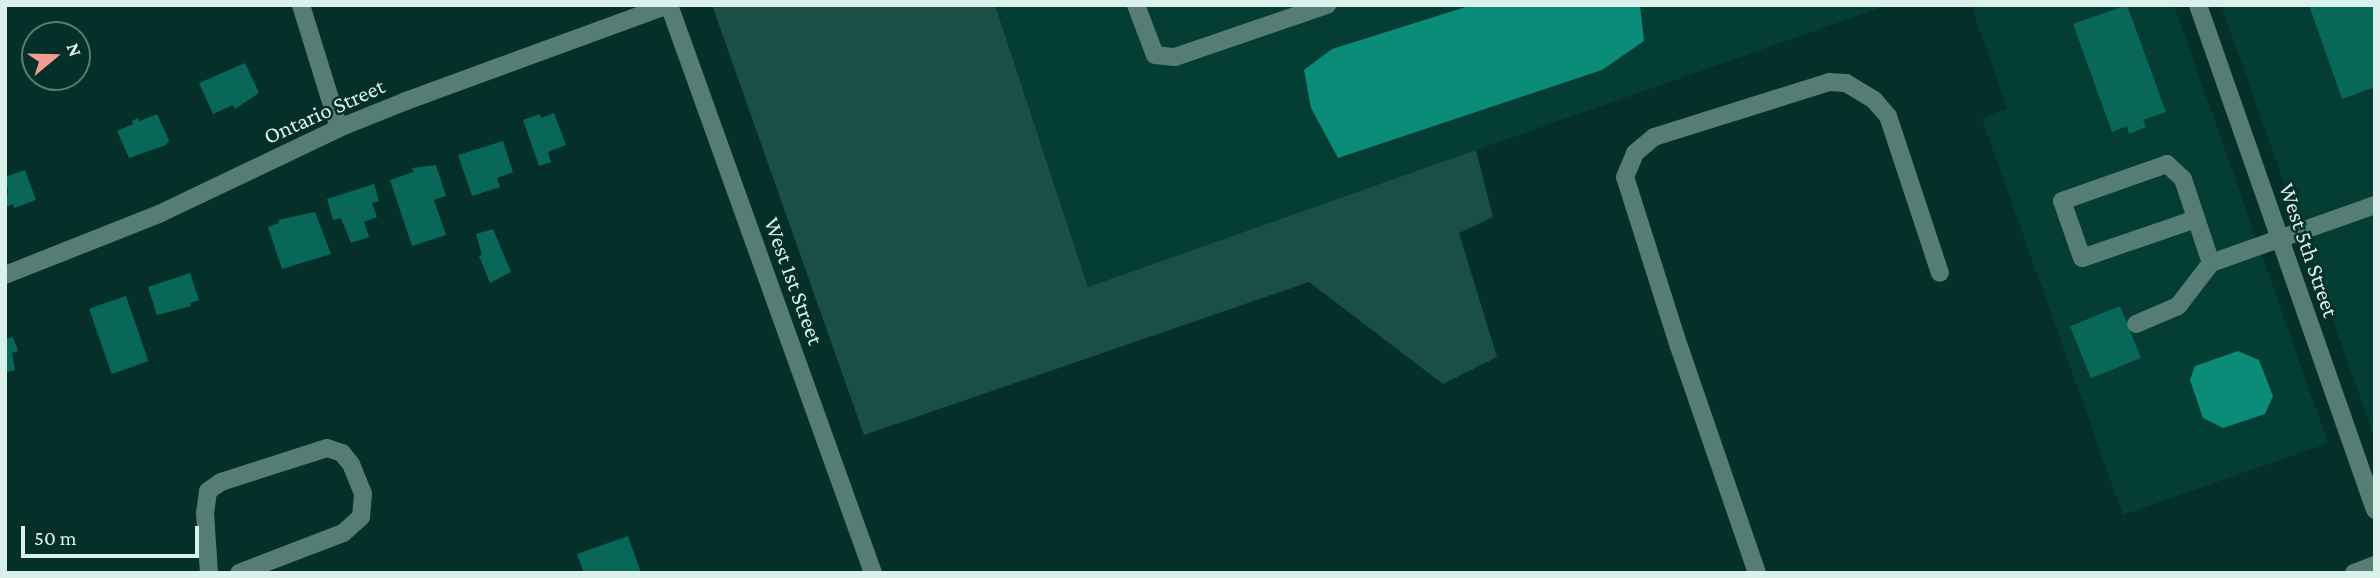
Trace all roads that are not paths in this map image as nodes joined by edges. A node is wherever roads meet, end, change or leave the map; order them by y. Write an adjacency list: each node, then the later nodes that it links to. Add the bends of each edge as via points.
1 (301, 5): 6 (street)
2 (668, 5): 6 (street, Ontario Street); 18 (street, West 1st Street)
3 (1136, 5): 4 (street, via 1155,55 1175,57)
4 (1327, 5)
5 (2198, 5): 9 (street, West 5th Street)
6 (339, 128): 12 (street, Ontario Street, via 159,214)
7 (2375, 205): 9 (street)
8 (2196, 219): 8 (street, via 2183,179 2167,164 2062,201 2082,258); 10 (street)
9 (2279, 240): 10 (street); 14 (street, West 5th Street)
10 (2211, 263): 13 (street, via 2178,306)
11 (1940, 273): 19 (street, via 1888,116 1874,100 1846,83 1829,82 1654,136 1635,152 1625,177)
12 (5, 275)
13 (2136, 324)
14 (2375, 510)
15 (2375, 565): 20 (street)
16 (209, 573): 17 (street, via 208,491 221,482 327,448 342,453 363,494 360,517 343,533)
17 (239, 573)
18 (873, 573)
19 (1757, 573)
20 (2354, 573)

